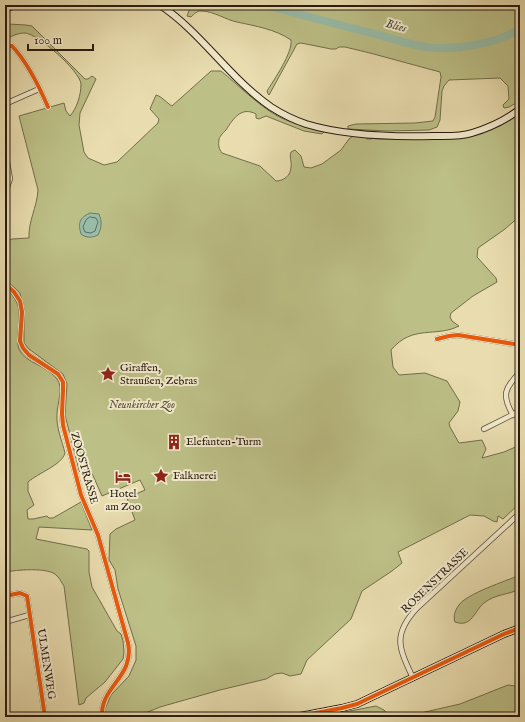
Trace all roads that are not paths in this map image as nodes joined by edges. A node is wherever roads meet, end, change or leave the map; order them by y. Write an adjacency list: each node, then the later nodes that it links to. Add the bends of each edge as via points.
1 (14, 5): 3 (main road)
2 (160, 5): 8 (main road, via 186,26 244,86 282,113 307,124 348,132 413,137 452,136 470,133 498,123)
3 (5, 9)
4 (5, 46): 5 (street, via 12,46)
5 (40, 88): 6 (street); 7 (street)
6 (5, 104)
7 (48, 107)
8 (520, 109)
9 (5, 150): 10 (street)
10 (6, 162): 11 (street, via 10,178)
11 (5, 194)
12 (5, 284): 26 (street, ZOOSTRASSE, via 20,301 22,348 58,374 63,382 63,425 81,495 98,535 128,643 129,659 121,676 105,697)
13 (437, 339): 14 (street, via 458,335)
14 (520, 345)
15 (520, 372): 17 (street, via 506,391 506,401)
16 (520, 411): 17 (street)
17 (513, 414): 18 (street)
18 (484, 430)
19 (520, 513): 24 (street, ROSENSTRASSE, via 416,608 405,622 401,633 401,646)
20 (5, 596): 21 (street, ULMENWEG, via 20,593 27,596)
21 (29, 615): 22 (street); 25 (street, ULMENWEG)
22 (5, 622)
23 (520, 628): 24 (main road)
24 (413, 678): 27 (main road, via 357,704)
25 (45, 717)
26 (102, 717)
27 (295, 717)

